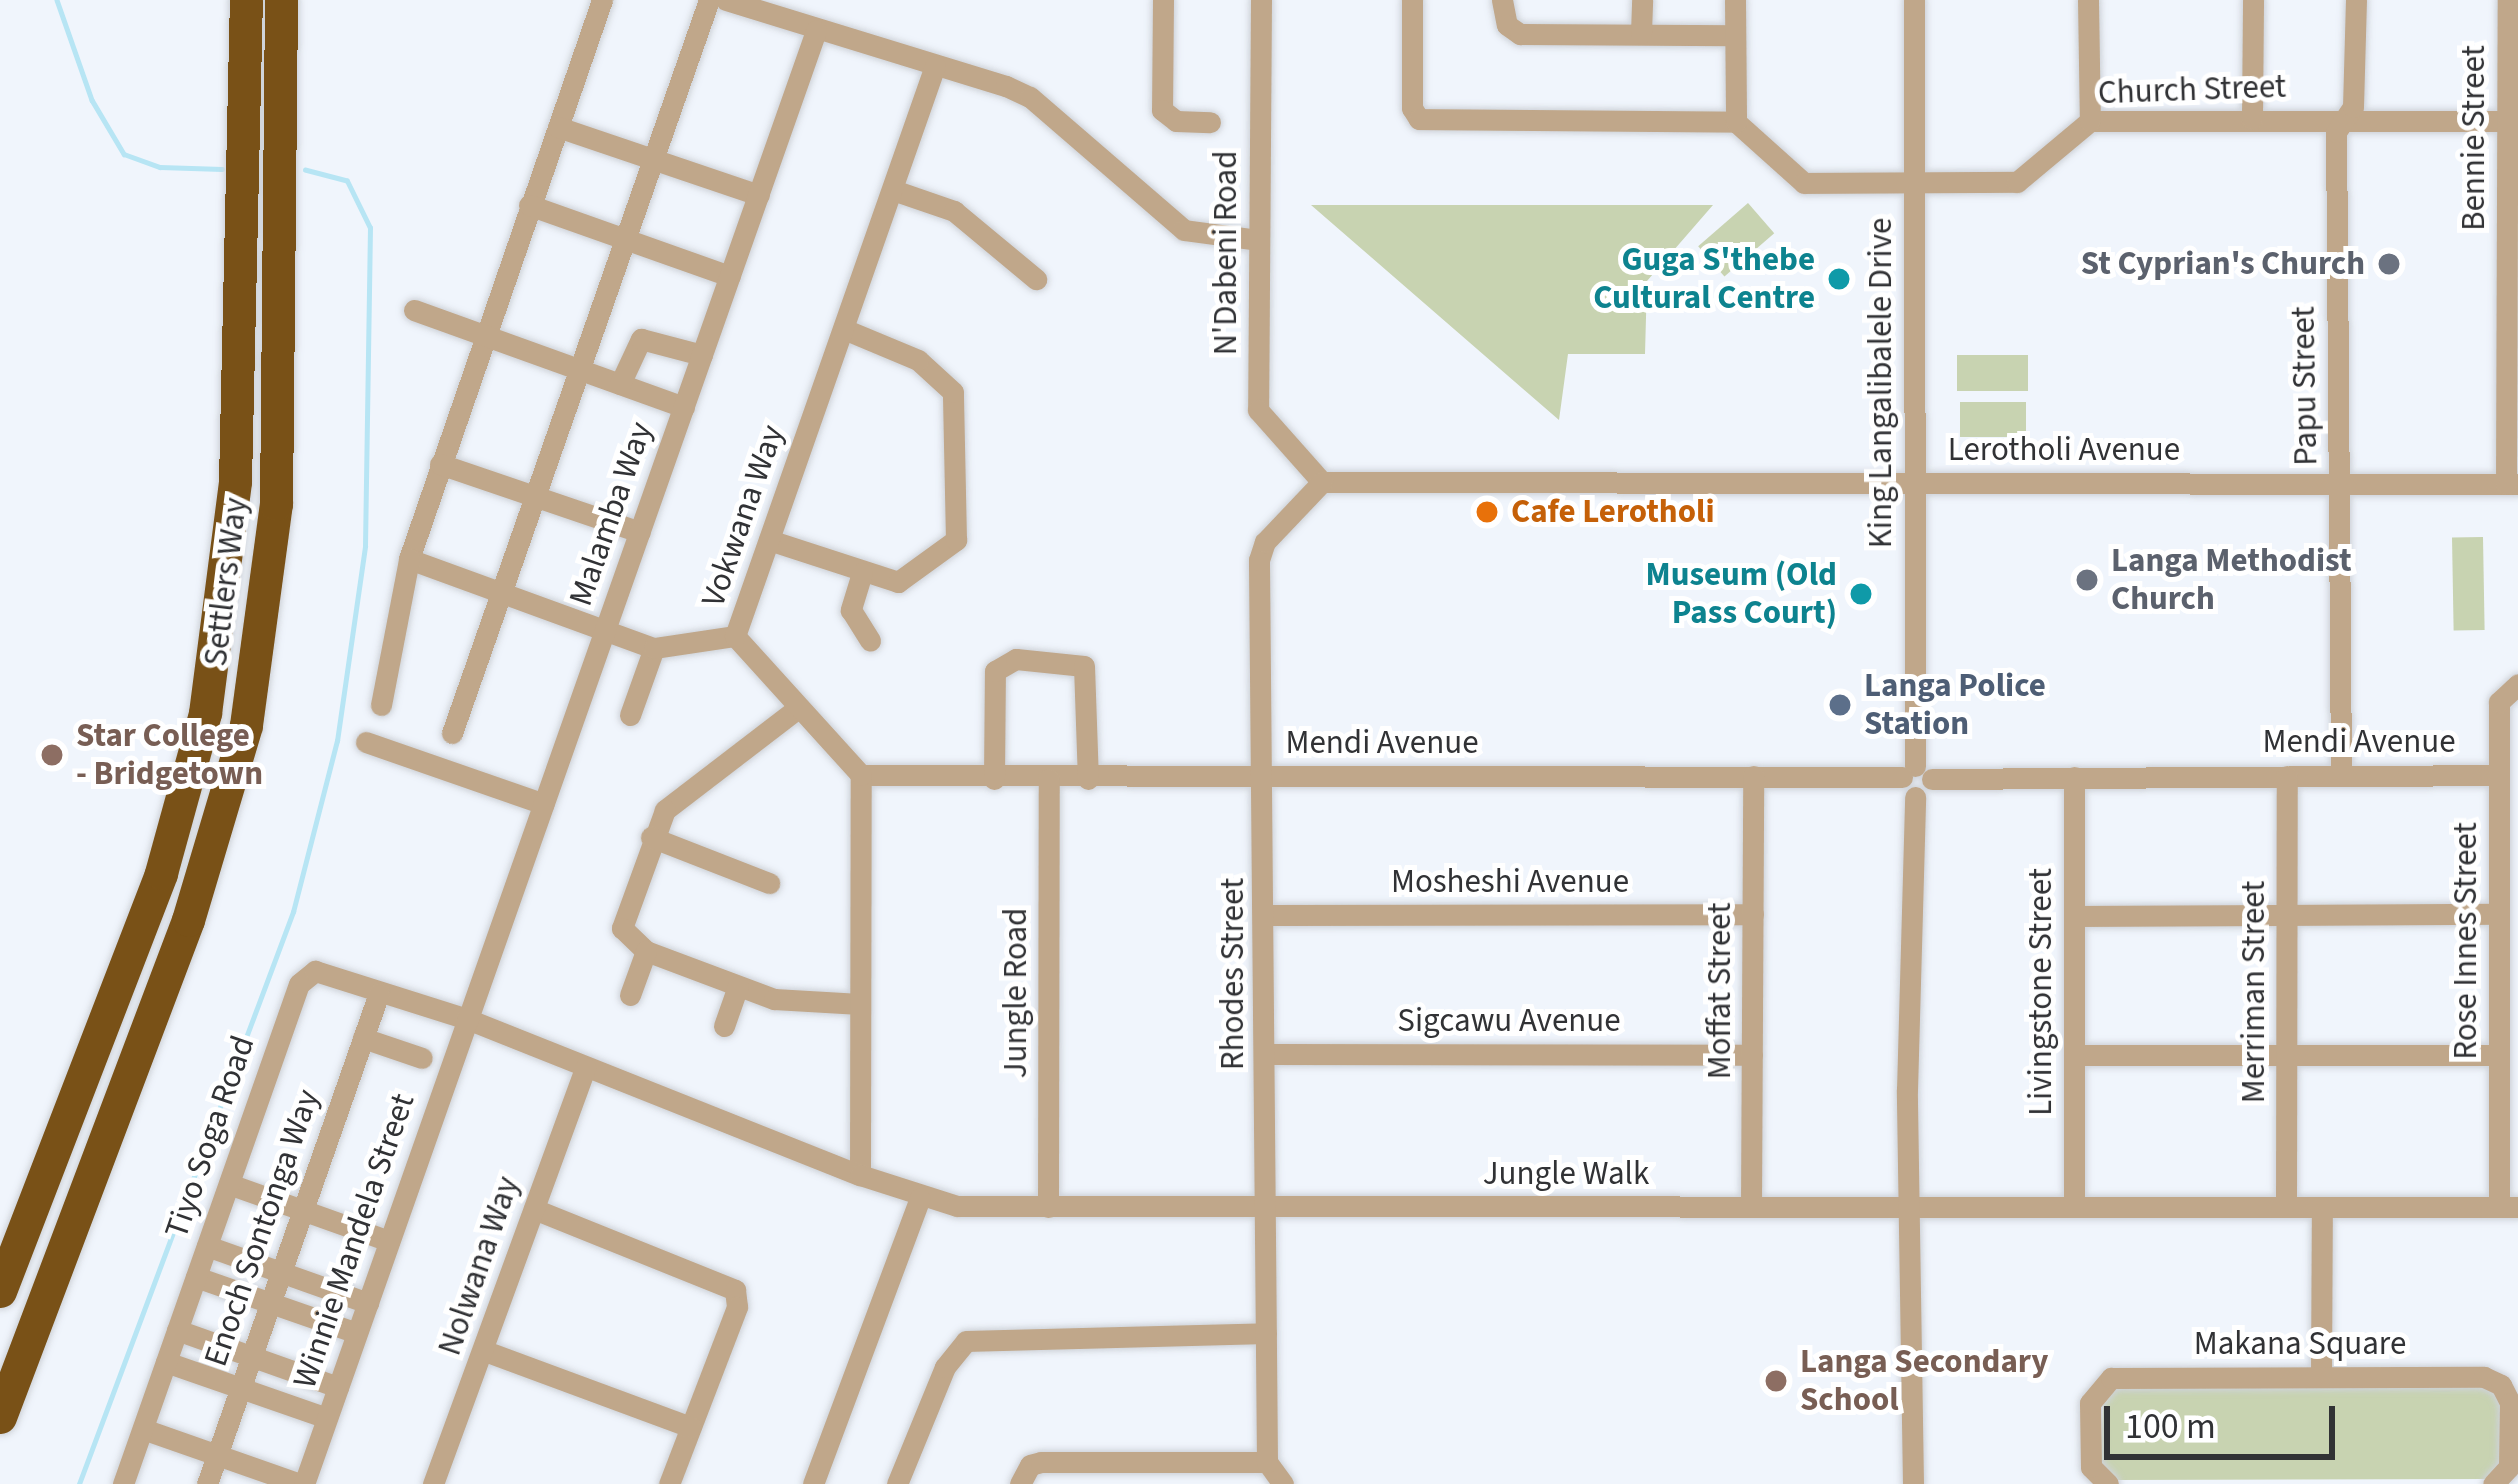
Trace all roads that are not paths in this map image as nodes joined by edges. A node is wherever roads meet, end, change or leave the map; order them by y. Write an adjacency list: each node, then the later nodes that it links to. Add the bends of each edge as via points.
1 (246, 0): 119 (highway, Settlers Way, via 230,552 206,713 161,873)
2 (281, 0): 23 (highway, Settlers Way)
3 (303, 0): 23 (highway, via 294,81)
4 (602, 0): 29 (street)
5 (710, 0): 30 (street)
6 (726, 0): 18 (street)
7 (1163, 0): 27 (street, via 1162,110 1176,121)
8 (1261, 0): 36 (street, N'Dabeni Road)
9 (1412, 0): 28 (street, via 1412,109 1419,119)
10 (1502, 0): 19 (street, via 1507,25 1520,34)
11 (1642, 0): 19 (street)
12 (1735, 0): 20 (street)
13 (1914, 0): 31 (street, King Langalibalele Drive)
14 (2088, 0): 25 (street)
15 (2253, 0): 22 (street)
16 (2356, 0): 24 (street, Papu Street, via 2353,107)
17 (2508, 0): 26 (street, Bennie Street)
18 (817, 32): 21 (street); 33 (street, Malamba Way)
19 (1641, 33): 20 (street)
20 (1736, 35): 28 (street)
21 (935, 66): 32 (street, Vokwana Way); 36 (street, via 1030,97 1184,230)
22 (2252, 119): 24 (street, Church Street); 25 (street, Church Street)
23 (279, 120): 131 (highway, Settlers Way, via 272,573 243,742 188,920)
24 (2344, 120): 26 (street, Church Street); 50 (street, Papu Street, via 2336,132)
25 (2090, 121): 31 (street, Church Street, via 2017,182)
26 (2507, 121): 38 (street, Bennie Street)
27 (1210, 122)
28 (1736, 122): 31 (street, Church Street, via 1804,184)
29 (558, 127): 30 (street); 34 (street)
30 (654, 155): 33 (street); 35 (street)
31 (1914, 186): 49 (street, King Langalibalele Drive)
32 (893, 190): 39 (street, via 954,212); 41 (street, Vokwana Way)
33 (759, 195): 37 (street, Malamba Way)
34 (529, 205): 35 (street); 42 (street)
35 (625, 240): 37 (street); 44 (street)
36 (1258, 240): 48 (street, N'Dabeni Road, via 1258,410)
37 (730, 276): 43 (street, Malamba Way)
38 (2512, 277): 51 (street, Bennie Street)
39 (1036, 279)
40 (414, 310): 42 (street)
41 (844, 329): 54 (street, Vokwana Way); 56 (street, via 918,360 956,399 956,540 906,580)
42 (485, 335): 44 (street); 47 (street)
43 (702, 355): 45 (street, via 645,337); 46 (street, Malamba Way)
44 (580, 370): 45 (street); 52 (street)
45 (620, 384): 46 (street)
46 (684, 407): 53 (street, Malamba Way)
47 (440, 464): 52 (street); 55 (street)
48 (1322, 482): 49 (street, Lerotholi Avenue); 71 (street, Rhodes Street, via 1265,542 1259,560)
49 (1913, 483): 50 (street, Lerotholi Avenue); 68 (street, King Langalibalele Drive)
50 (2339, 484): 51 (street, Lerotholi Avenue); 74 (street, Papu Street)
51 (2512, 484)
52 (536, 496): 53 (street); 57 (street)
53 (640, 532): 58 (street, Malamba Way)
54 (769, 540): 56 (street); 59 (street, Vokwana Way)
55 (409, 559): 57 (street); 63 (street)
56 (862, 573): 60 (street, via 850,610)
57 (502, 592): 58 (street); 66 (street)
58 (605, 631): 61 (street); 79 (street, Malamba Way)
59 (735, 636): 61 (street); 64 (street, Vokwana Way)
60 (870, 641)
61 (654, 648): 65 (street)
62 (2518, 684): 70 (street, Rose Innes Street, via 2499,702)
63 (381, 705)
64 (798, 708): 69 (street, Vokwana Way); 80 (street, via 672,803)
65 (630, 716)
66 (452, 733)
67 (366, 742): 79 (street)
68 (1916, 774): 72 (street, Mendi Avenue); 75 (street, Mendi Avenue); 109 (street, via 1907,893)
69 (861, 775): 76 (street, Mendi Avenue); 91 (street)
70 (2499, 775): 74 (street, Mendi Avenue); 83 (street, Rose Innes Street)
71 (1266, 776): 72 (street, Mendi Avenue); 78 (street, Mendi Avenue); 84 (street, Rhodes Street)
72 (1753, 776): 82 (street, Moffat Street)
73 (2287, 776): 74 (street, Mendi Avenue); 75 (street, Mendi Avenue); 86 (street, Merriman Street)
74 (2342, 776)
75 (2074, 777): 85 (street, Livingstone Street)
76 (994, 779): 77 (street, Mendi Avenue); 78 (street, via 998,664 1068,659 1086,671)
77 (1049, 779): 78 (street, Mendi Avenue); 105 (street, Jungle Road)
78 (1088, 779)
79 (544, 804): 92 (street, Malamba Way)
80 (651, 837): 81 (street); 87 (street, via 622,928)
81 (769, 883)
82 (1753, 914): 84 (street, Mosheshi Avenue); 97 (street, Moffat Street)
83 (2499, 914): 86 (street); 99 (street, Rose Innes Street)
84 (1267, 915): 95 (street, Rhodes Street)
85 (2074, 916): 86 (street); 98 (street, Livingstone Street)
86 (2288, 916): 96 (street, Merriman Street)
87 (646, 951): 88 (street); 90 (street)
88 (738, 986): 91 (street, via 785,1002); 93 (street)
89 (379, 993): 92 (street, Tiyo Soga Road); 94 (street, Enoch Sontonga Way); 103 (street, Tiyo Soga Road, via 315,971 301,978)
90 (631, 995)
91 (860, 1004): 102 (street)
92 (467, 1019): 101 (street); 115 (street, Winnie Mandela Street)
93 (724, 1026)
94 (363, 1037): 100 (street); 114 (street, Enoch Sontonga Way)
95 (1266, 1054): 97 (street, Sigcawu Avenue); 106 (street, Rhodes Street)
96 (2287, 1054): 98 (street); 99 (street); 111 (street, Merriman Street)
97 (1752, 1055): 107 (street, Moffat Street)
98 (2074, 1055): 110 (street, Livingstone Street)
99 (2499, 1055): 108 (street, Rose Innes Street)
100 (422, 1058)
101 (585, 1068): 102 (street); 113 (street, Nolwana Way)
102 (860, 1175): 104 (street)
103 (229, 1184): 114 (street); 116 (street, Tiyo Soga Road)
104 (920, 1198): 105 (street, Jungle Walk); 142 (street)
105 (1048, 1207): 106 (street, Jungle Walk)
106 (1267, 1207): 107 (street, Jungle Walk); 124 (street, Rhodes Street)
107 (1751, 1207): 109 (street, Jungle Walk)
108 (2508, 1207): 112 (street, Jungle Walk)
109 (1910, 1208): 110 (street, Jungle Walk); 146 (street)
110 (2074, 1208): 111 (street, Jungle Walk)
111 (2286, 1208): 112 (street, Jungle Walk)
112 (2322, 1208): 128 (street)
113 (534, 1209): 125 (street, Nolwana Way); 133 (street, via 735,1290 737,1307)
114 (303, 1210): 115 (street); 117 (street, Enoch Sontonga Way)
115 (389, 1240): 121 (street, Winnie Mandela Street)
116 (207, 1246): 117 (street); 118 (street, Tiyo Soga Road)
117 (281, 1273): 120 (street, Enoch Sontonga Way); 121 (street)
118 (196, 1277): 120 (street); 122 (street, Tiyo Soga Road)
119 (0, 1291)
120 (270, 1303): 123 (street); 126 (street, Enoch Sontonga Way)
121 (368, 1303): 123 (street, Winnie Mandela Street)
122 (177, 1330): 126 (street); 127 (street, Tiyo Soga Road)
123 (357, 1333): 130 (street, Winnie Mandela Street)
124 (1266, 1334): 136 (street, Rhodes Street); 143 (street, via 966,1341 945,1367)
125 (485, 1351): 133 (street); 137 (street, Nolwana Way)
126 (252, 1357): 129 (street, Enoch Sontonga Way); 130 (street)
127 (166, 1362): 129 (street); 134 (street, Tiyo Soga Road)
128 (2321, 1377): 147 (street, Makana Square, via 2105,1380 2091,1397 2090,1461); 148 (street, Makana Square, via 2495,1381 2510,1402 2510,1460)
129 (241, 1388): 132 (street); 135 (street, Enoch Sontonga Way)
130 (338, 1388): 132 (street, Winnie Mandela Street)
131 (0, 1417)
132 (326, 1418): 140 (street, Winnie Mandela Street)
133 (690, 1427): 141 (street)
134 (143, 1429): 135 (street); 138 (street, Tiyo Soga Road)
135 (217, 1455): 139 (street, Enoch Sontonga Way); 140 (street)
136 (1267, 1462): 144 (street, via 1033,1462); 145 (street)
137 (439, 1482)
138 (124, 1484)
139 (207, 1484)
140 (302, 1484)
141 (669, 1484)
142 (813, 1484)
143 (897, 1484)
144 (1020, 1484)
145 (1283, 1484)
146 (1913, 1484)
147 (2108, 1484)
148 (2493, 1484)

